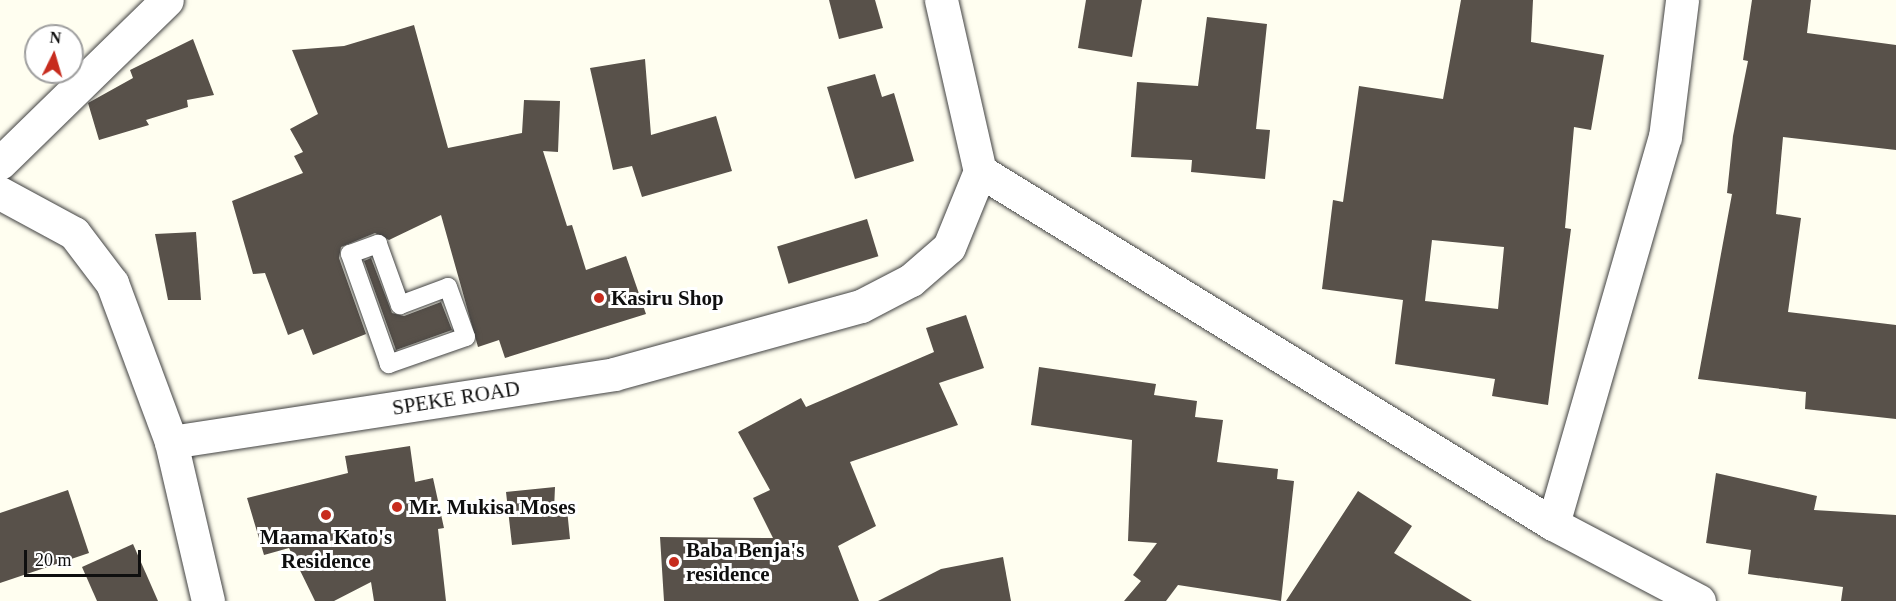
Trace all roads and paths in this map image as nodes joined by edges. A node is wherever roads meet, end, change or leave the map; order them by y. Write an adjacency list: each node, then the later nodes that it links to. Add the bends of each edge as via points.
1 (166, 0): 4 (street)
2 (942, 0): 5 (street)
3 (1682, 0): 9 (street, via 1665,138)
4 (0, 163)
5 (980, 171): 8 (street, SPEKE ROAD, via 949,247 911,280 861,306 614,374); 9 (street)
6 (0, 193): 8 (street, via 74,233 112,283)
7 (389, 364): 7 (lane, via 466,337 448,288 400,305 378,244 350,254)
8 (171, 442): 10 (street)
9 (1553, 524): 11 (street)
10 (208, 601)
11 (1700, 601)

